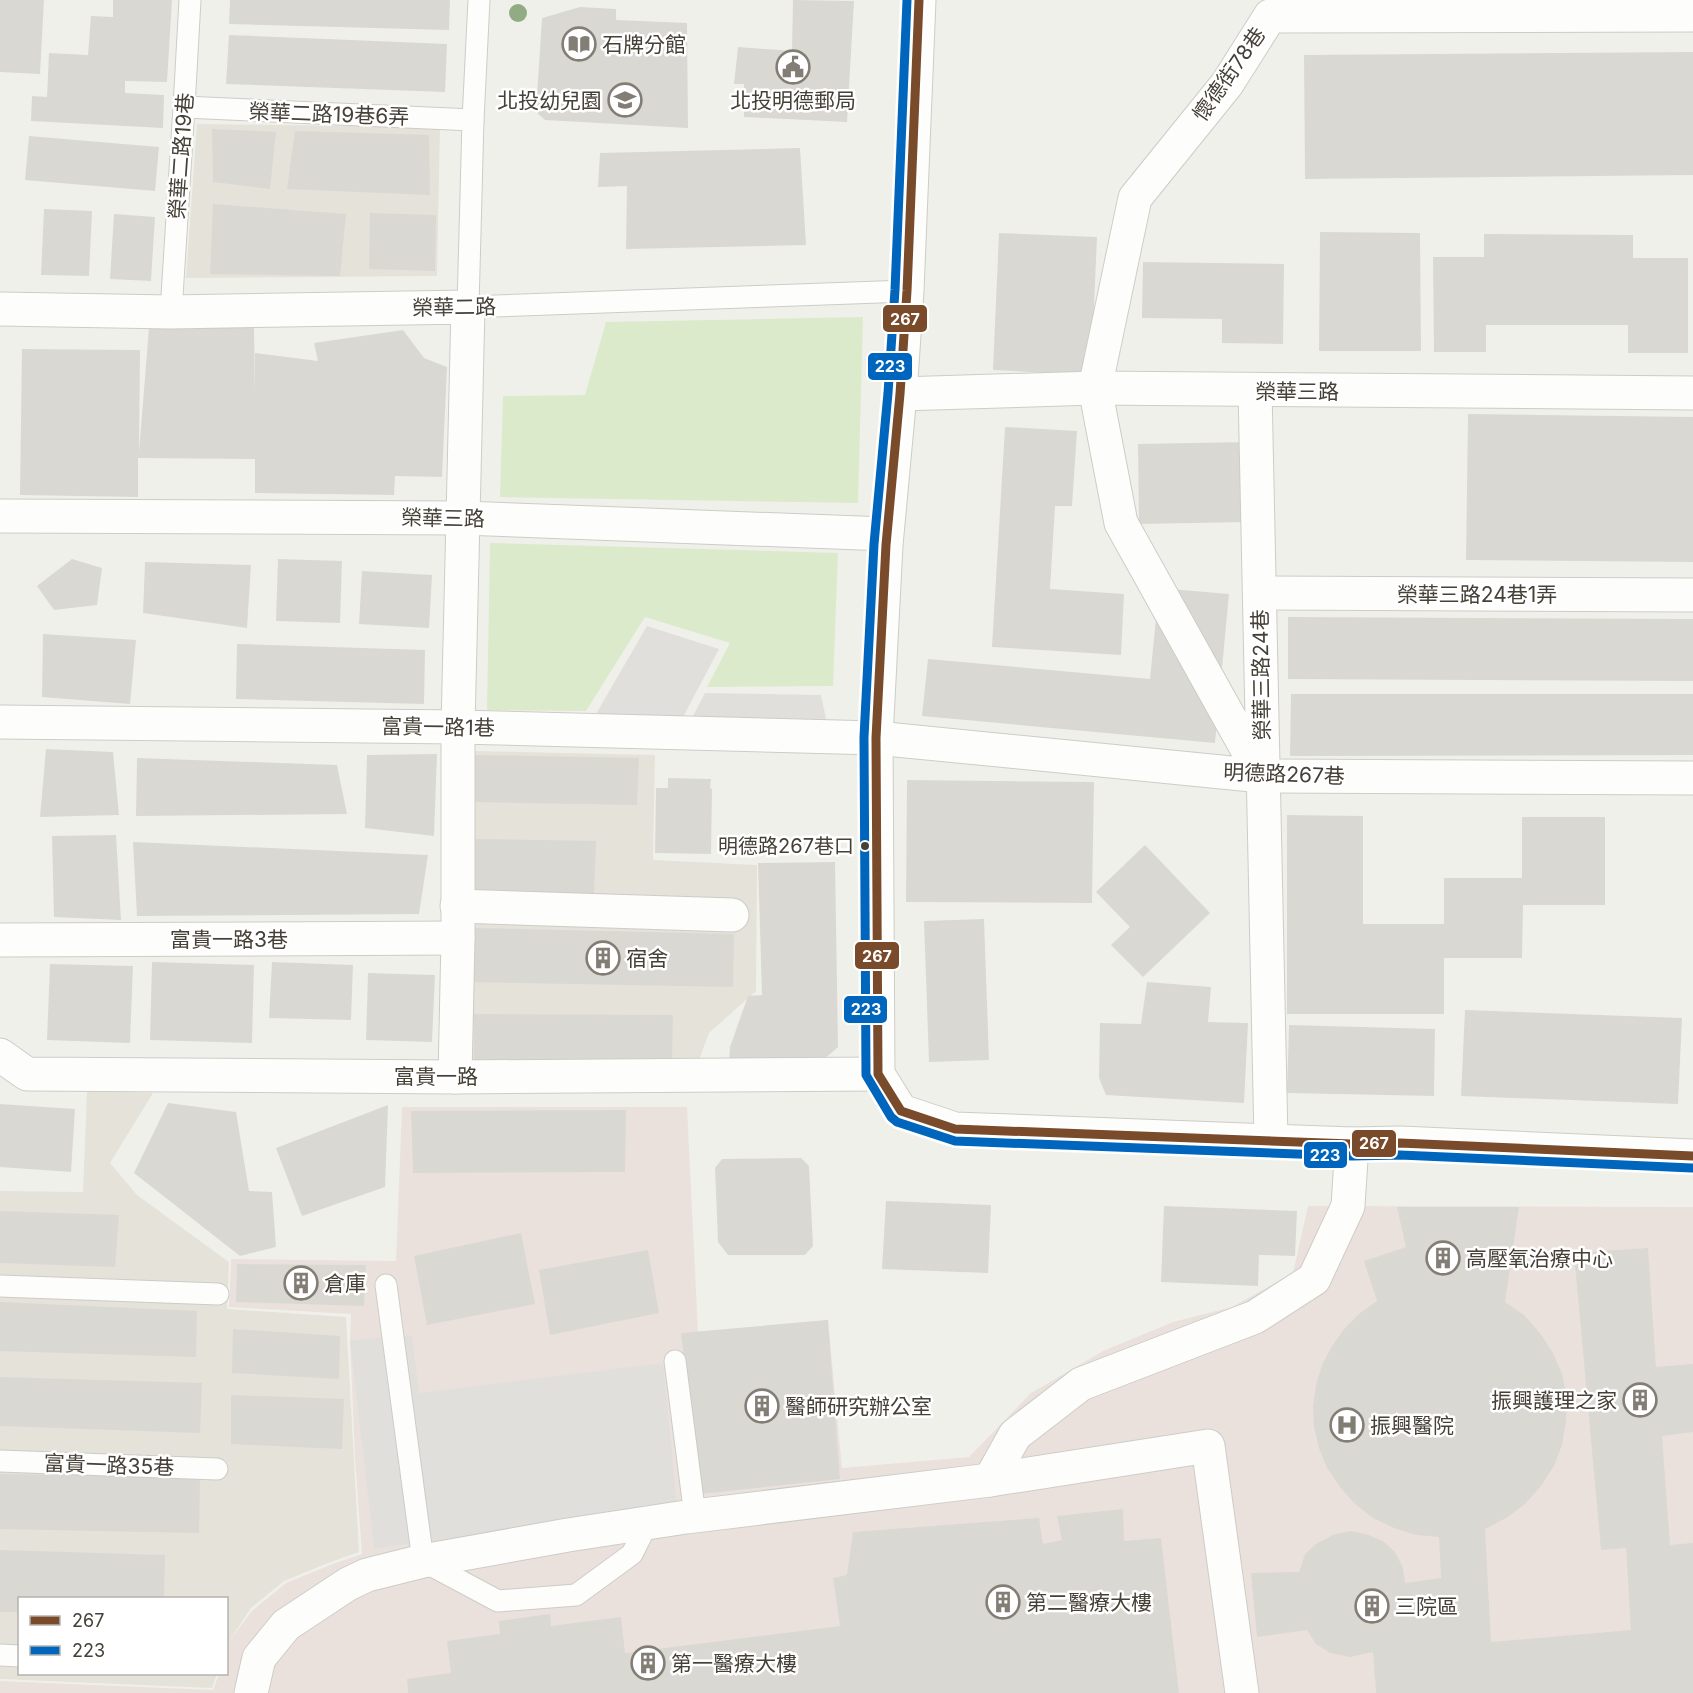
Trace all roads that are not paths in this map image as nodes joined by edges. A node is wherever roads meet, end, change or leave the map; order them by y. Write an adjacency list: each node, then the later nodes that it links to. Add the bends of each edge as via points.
1 (190, 0): 5 (lane, 榮華二路19巷)
2 (479, 0): 6 (lane)
3 (919, 0): 7 (street)
4 (1693, 15): 11 (street, 懷德街78巷, via 1270,15 1227,84 1135,198)
5 (184, 107): 6 (lane, 榮華二路19巷6弄); 10 (lane, 榮華二路19巷)
6 (473, 120): 8 (lane)
7 (907, 291): 8 (lane, 榮華二路); 14 (street)
8 (468, 307): 10 (street, 榮華二路); 16 (street)
9 (0, 309): 10 (street, 榮華二路)
10 (171, 312)
11 (1095, 388): 12 (street, 榮華三路); 14 (street, 榮華三路); 23 (street, via 1121,523)
12 (1255, 390): 13 (street, 榮華三路); 18 (street, 榮華三路24巷)
13 (1693, 393)
14 (900, 394): 17 (street)
15 (0, 516): 16 (street, 榮華三路)
16 (462, 518): 17 (street, 榮華三路); 21 (street)
17 (886, 534): 22 (street)
18 (1260, 594): 19 (street, 榮華三路24巷1弄); 23 (street, 榮華三路24巷)
19 (1693, 595)
20 (0, 722): 21 (street, 富貴一路1巷)
21 (458, 727): 22 (street, 富貴一路1巷); 25 (street)
22 (876, 738): 23 (street, 明德路267巷); 30 (street)
23 (1262, 776): 24 (street, 明德路267巷); 32 (street, 榮華三路24巷)
24 (1693, 778)
25 (457, 906): 26 (street); 27 (street)
26 (732, 915)
27 (458, 938): 28 (street, 富貴一路3巷); 31 (street)
28 (0, 940)
29 (0, 1055): 31 (street, 富貴一路, via 27,1074)
30 (878, 1074): 31 (street, 富貴一路); 32 (street, via 901,1111 955,1129)
31 (455, 1077)
32 (1271, 1140): 33 (street)
33 (1352, 1144): 34 (street); 41 (street, via 1348,1206 1314,1279 1255,1317 1081,1384 1015,1435)
34 (1693, 1156)
35 (386, 1284): 44 (lane)
36 (0, 1286): 37 (lane)
37 (218, 1294)
38 (675, 1361): 42 (lane)
39 (0, 1461): 40 (lane, 富貴一路35巷)
40 (217, 1469)
41 (990, 1480): 42 (street); 48 (street, via 1208,1446)
42 (695, 1516): 43 (street)
43 (647, 1524): 44 (street); 44 (lane, via 632,1554 576,1595 498,1601)
44 (423, 1561): 47 (street, via 367,1575 286,1625 259,1658)
45 (0, 1655): 46 (lane)
46 (18, 1656)
47 (251, 1693)
48 (1242, 1693)

